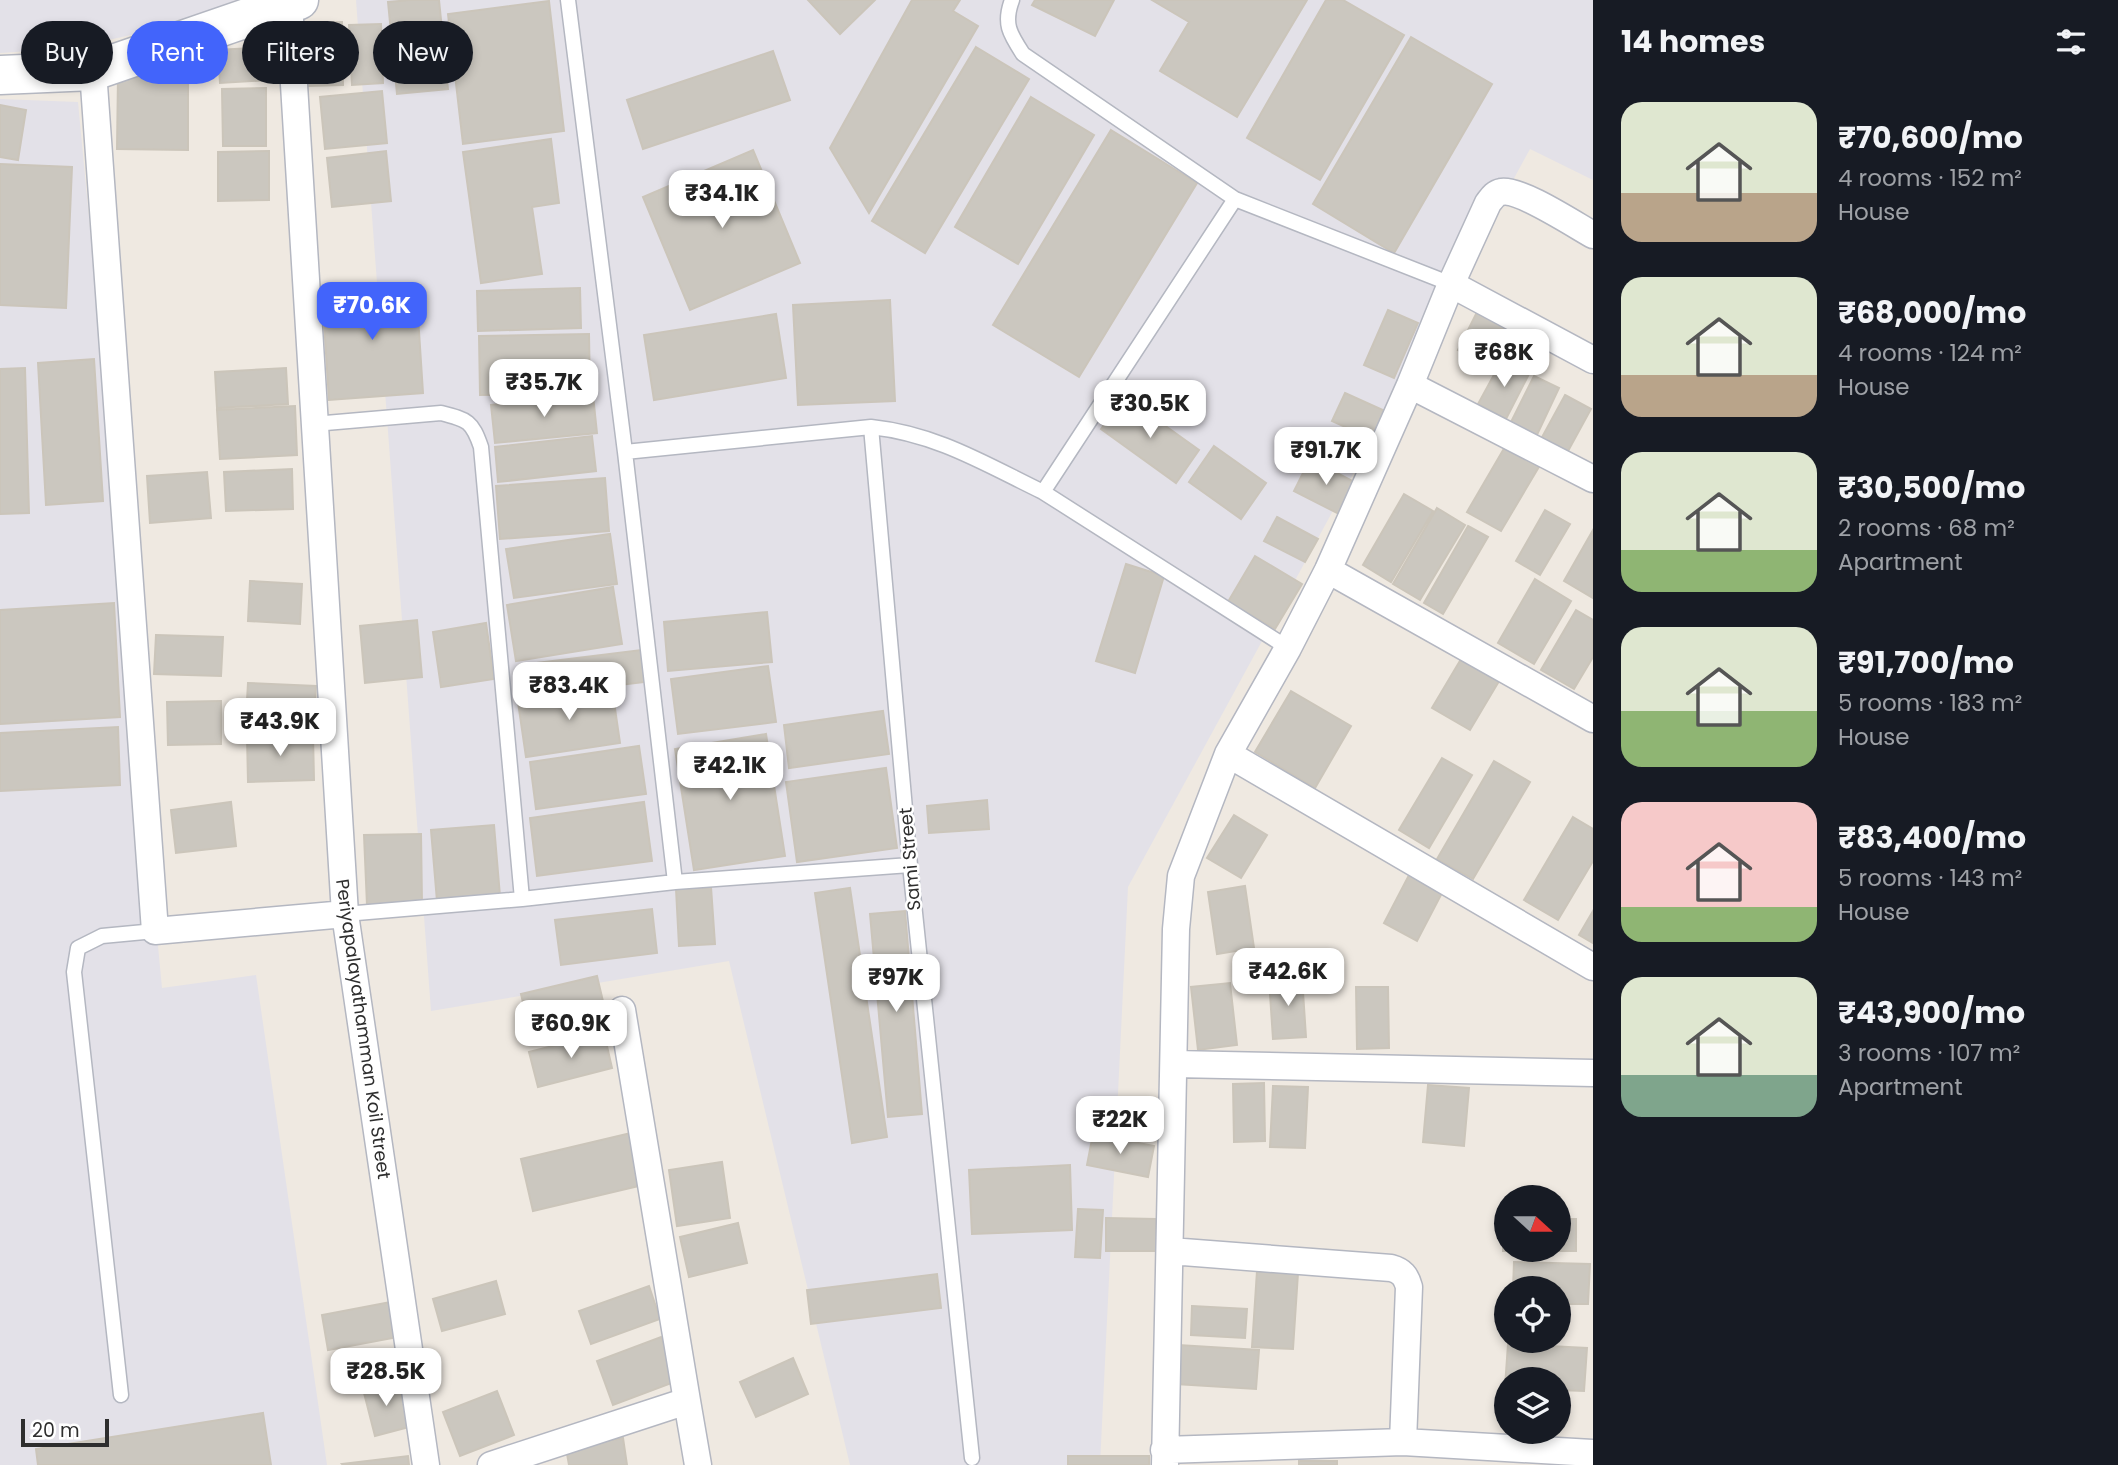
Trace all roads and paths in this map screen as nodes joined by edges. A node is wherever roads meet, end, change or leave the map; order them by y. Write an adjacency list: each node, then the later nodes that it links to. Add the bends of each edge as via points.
1 (568, 0): 15 (lane)
2 (1012, 0): 8 (lane, via 1008,32 1023,54)
3 (292, 1): 4 (street); 13 (street, Periyapalayathamman Koil Street)
4 (113, 64)
5 (21, 74): 6 (street)
6 (0, 75)
7 (94, 84): 26 (street)
8 (1235, 199): 10 (lane); 17 (lane)
9 (1593, 235): 10 (street, via 1521,195 1500,192 1488,202)
10 (1451, 284): 11 (street); 12 (street)
11 (1593, 360)
12 (1410, 385): 16 (street); 18 (street)
13 (314, 424): 24 (lane, via 441,413 474,427 481,447); 25 (street, Periyapalayathamman Koil Street)
14 (871, 427): 15 (lane); 17 (lane, via 945,443); 22 (lane, Sami Street)
15 (625, 452): 23 (lane)
16 (1593, 479)
17 (1042, 492): 19 (lane)
18 (1328, 570): 19 (street); 20 (street)
19 (1289, 648): 21 (street)
20 (1593, 719)
21 (1228, 754): 27 (street); 29 (street, via 1181,876)
22 (910, 864): 23 (lane); 36 (lane, Sami Street)
23 (675, 881): 24 (lane)
24 (522, 899): 25 (lane)
25 (345, 914): 26 (street); 38 (street, Periyapalayathamman Koil Street)
26 (155, 931): 32 (lane, via 102,936 78,948 74,972)
27 (1593, 967)
28 (622, 1010): 33 (street)
29 (1175, 1064): 30 (street); 31 (street)
30 (1593, 1073)
31 (1170, 1251): 34 (street, via 1400,1271 1409,1287); 37 (street)
32 (121, 1395)
33 (687, 1401): 39 (street); 40 (street)
34 (1402, 1442): 35 (street); 37 (street)
35 (1593, 1453)
36 (972, 1458)
37 (1165, 1458)
38 (426, 1465)
39 (491, 1465)
40 (698, 1465)

